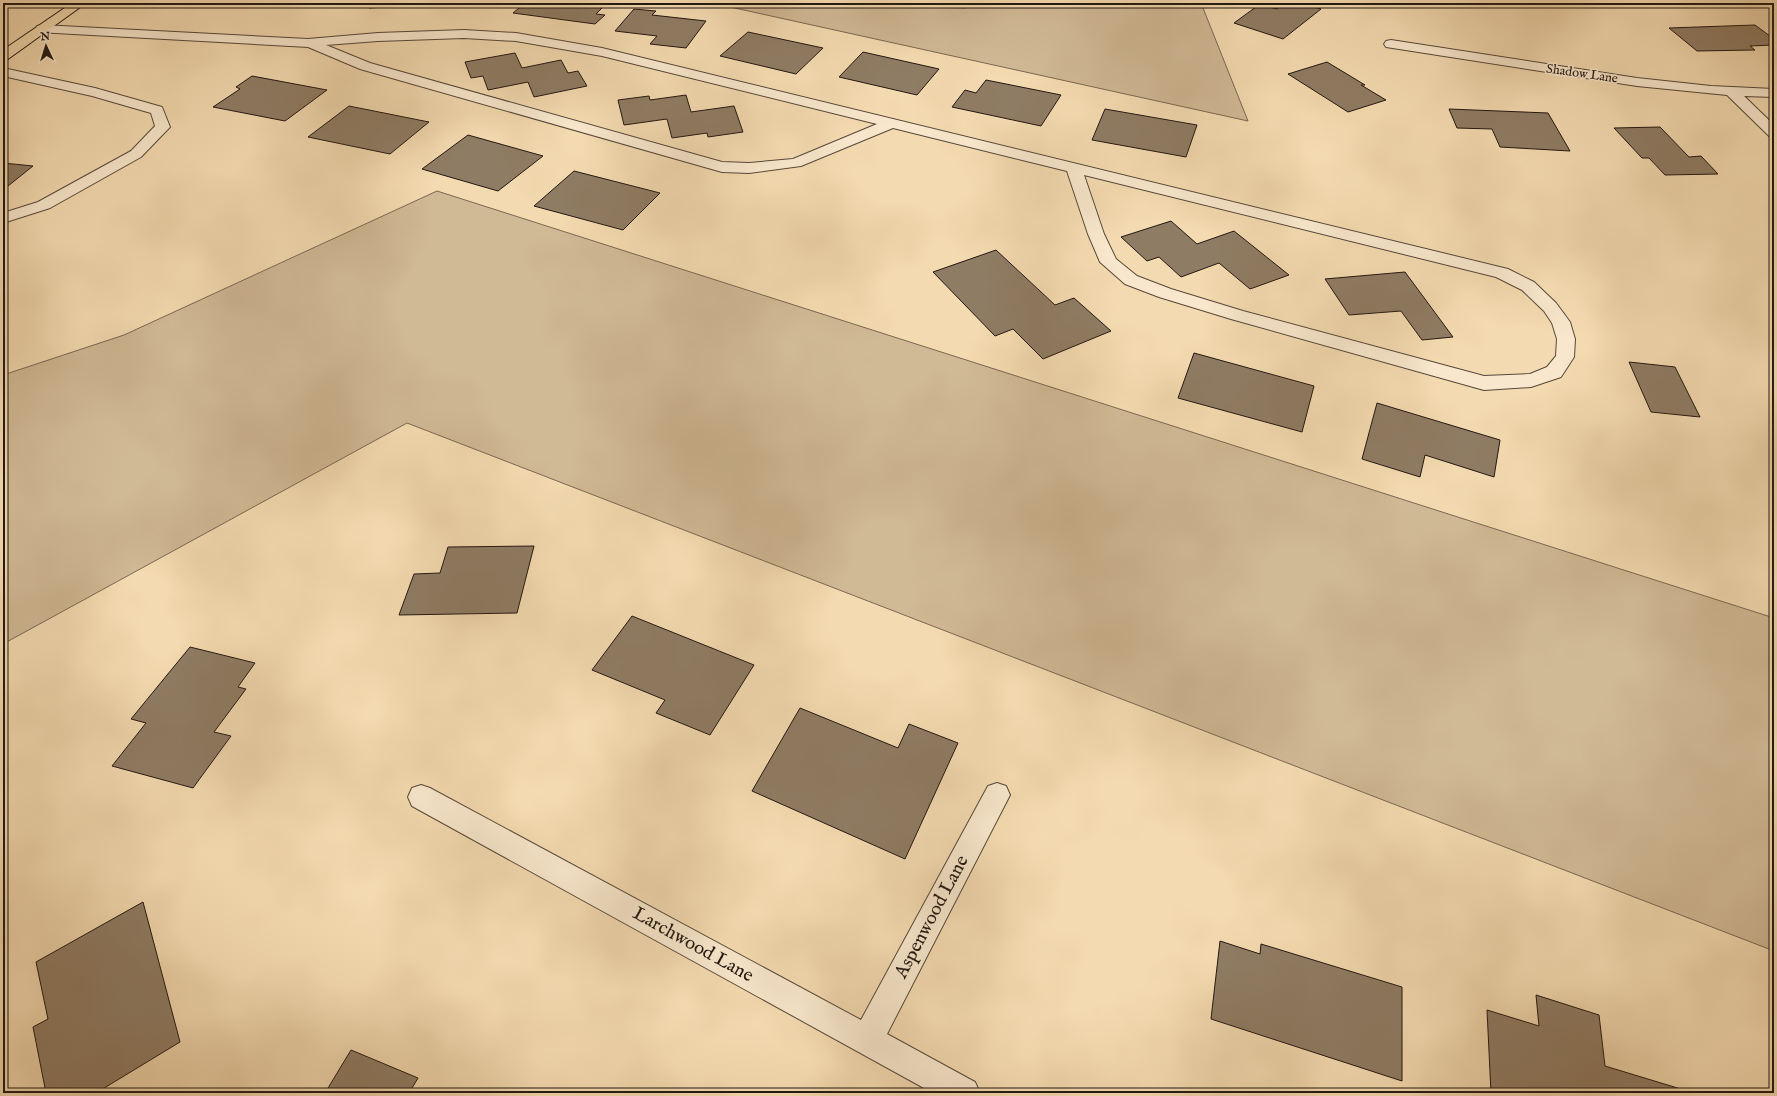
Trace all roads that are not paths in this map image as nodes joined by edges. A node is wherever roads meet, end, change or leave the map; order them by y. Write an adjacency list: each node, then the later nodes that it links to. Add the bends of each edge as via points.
1 (80, 3): 2 (main road)
2 (42, 29): 3 (street); 5 (main road)
3 (308, 43): 9 (street, via 456,34 516,37 602,52); 9 (street, via 365,66 722,167 756,168 796,163)
4 (1391, 44): 7 (street, Shadow Lane, via 1637,82)
5 (3, 56)
6 (3, 72): 12 (street, via 95,92 157,110 163,127 136,154 44,205)
7 (1731, 91): 8 (street, Shadow Lane); 10 (street)
8 (1774, 93)
9 (892, 123): 11 (street)
10 (1774, 133)
11 (1074, 168): 11 (street, via 1096,234 1109,262 1131,280 1237,315 1484,383 1531,380 1554,372 1565,357 1566,339 1561,322 1550,307 1528,286 1502,273)
12 (3, 218)
13 (997, 795): 15 (street, Aspenwood Lane)
14 (421, 797): 15 (street, Larchwood Lane)
15 (867, 1040): 16 (street, Larchwood Lane)
16 (964, 1093)

